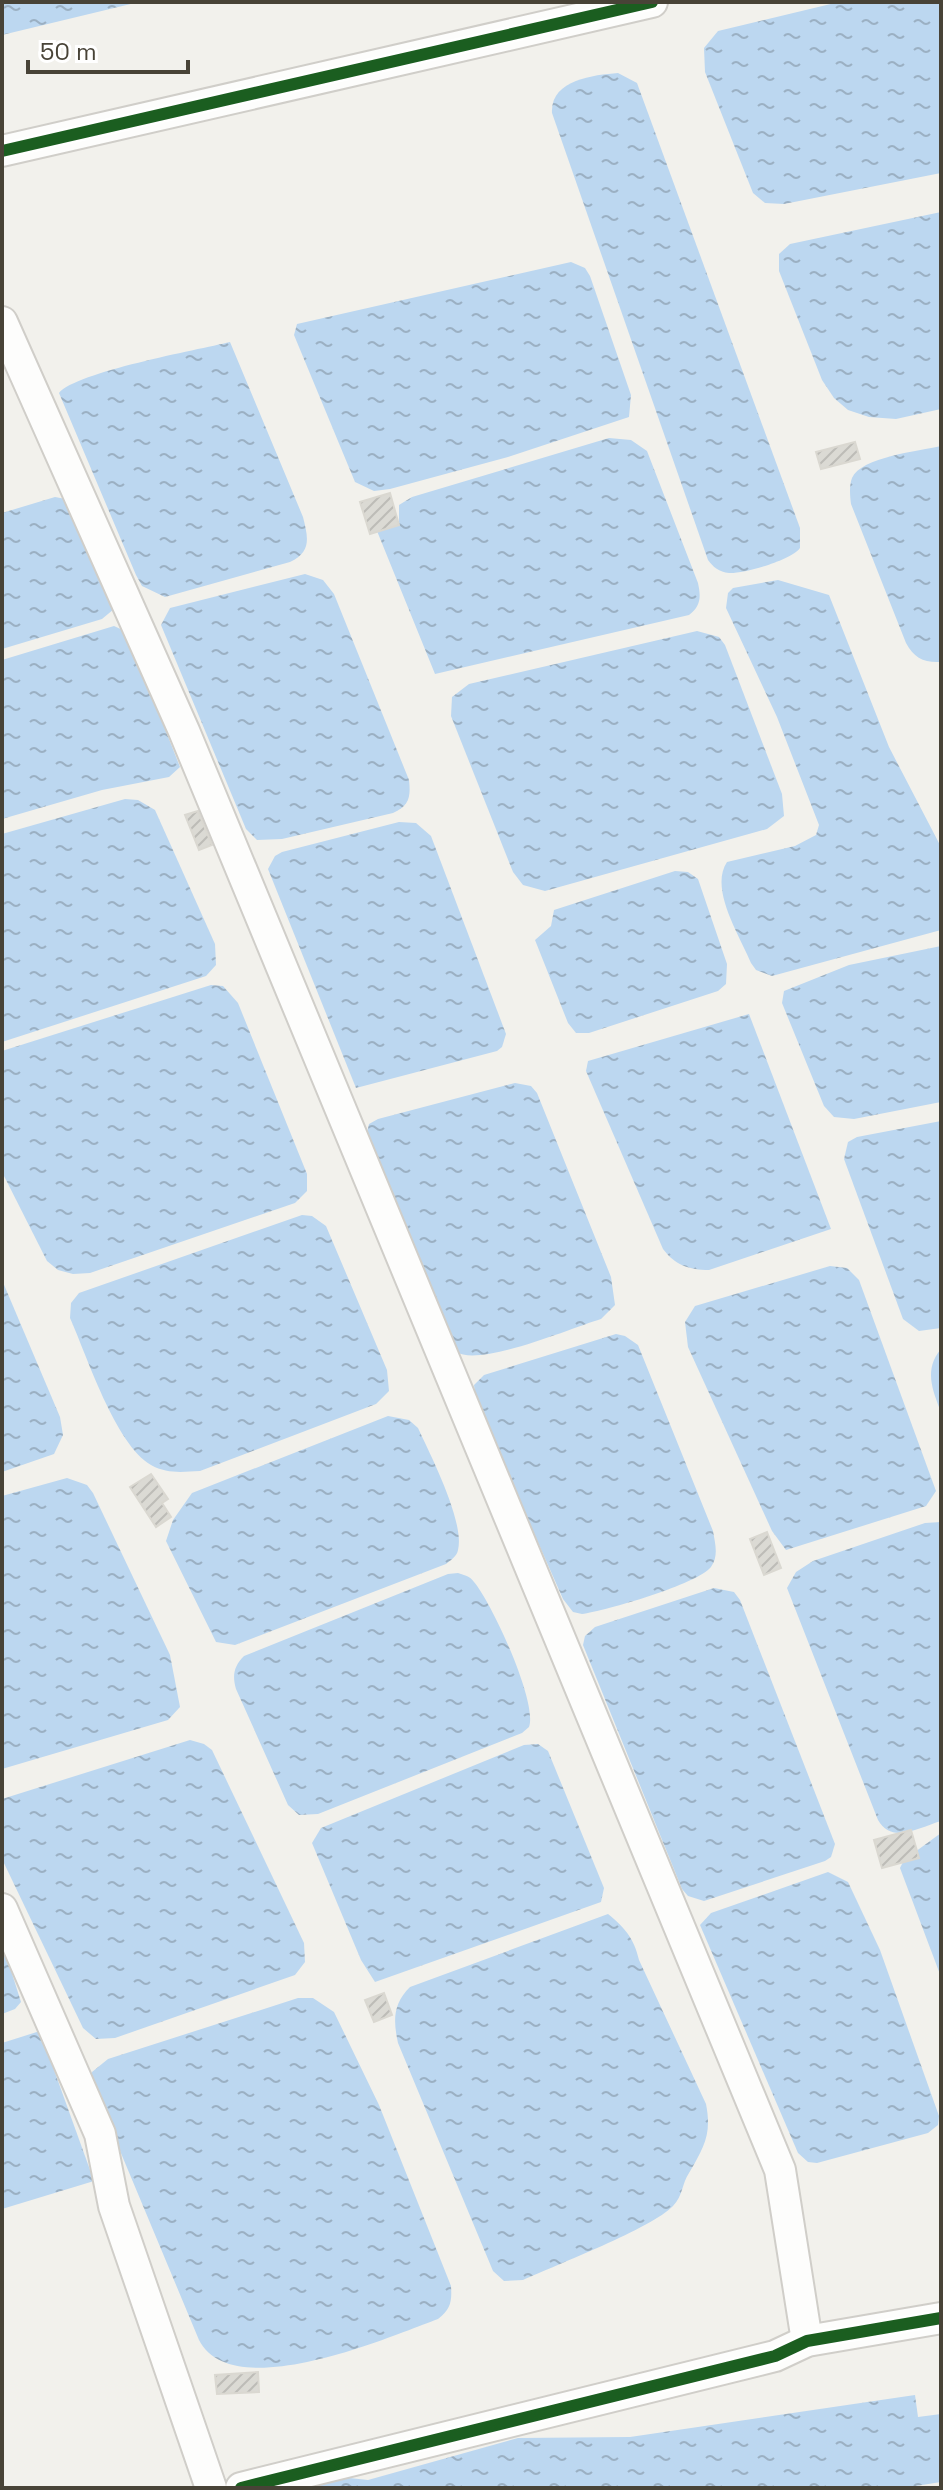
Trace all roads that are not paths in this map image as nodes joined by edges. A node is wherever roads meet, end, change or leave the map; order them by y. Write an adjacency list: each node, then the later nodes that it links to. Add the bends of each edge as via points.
1 (652, 2): 2 (street)
2 (2, 151)
3 (2, 322): 6 (street, via 184,731 780,2170)
4 (2, 1909): 7 (street, via 100,2134 114,2206)
5 (941, 2318): 6 (street)
6 (807, 2341): 8 (street, via 775,2356)
7 (211, 2488)
8 (241, 2488)

